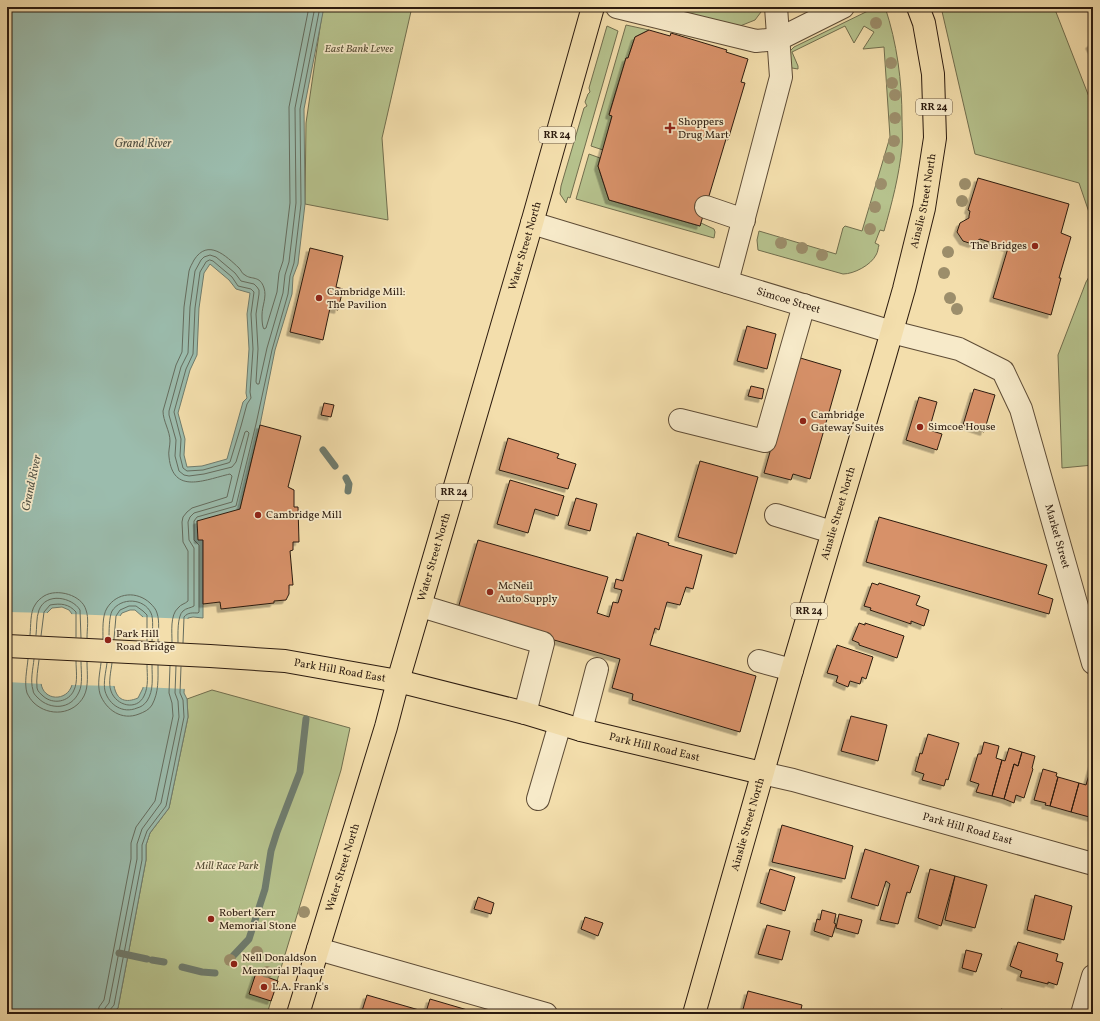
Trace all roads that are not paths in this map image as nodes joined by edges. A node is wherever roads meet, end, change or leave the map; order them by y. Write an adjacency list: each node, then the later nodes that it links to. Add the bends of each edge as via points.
1 (593, 7): 9 (main road, Water Street North / RR 24)
2 (617, 7): 6 (street, via 756,42)
3 (776, 7): 6 (street)
4 (843, 7): 6 (street)
5 (918, 7): 12 (main road, Ainslie Street North / RR 24, via 924,23 934,74 935,138 924,208)
6 (779, 40): 8 (street, via 781,77)
7 (706, 207): 8 (street)
8 (744, 220): 10 (street)
9 (532, 223): 10 (street, Simcoe Street); 17 (main road, Water Street North / RR 24)
10 (727, 282): 11 (street, Simcoe Street)
11 (804, 305): 12 (street, Simcoe Street); 14 (street, via 765,441)
12 (892, 332): 13 (street, Simcoe Street, via 959,349 1003,371); 16 (main road, Ainslie Street North / RR 24)
13 (1021, 409): 20 (street, Market Street)
14 (680, 420)
15 (776, 515): 16 (street)
16 (832, 532): 22 (main road, Ainslie Street North / RR 24)
17 (421, 606): 23 (main road, Water Street North / RR 24); 24 (street, via 543,643)
18 (7, 646): 23 (main road, Park Hill Road East, via 285,661)
19 (759, 660): 22 (street)
20 (1093, 663)
21 (597, 669): 26 (street)
22 (792, 670): 27 (main road, Ainslie Street North / RR 24)
23 (398, 681): 24 (main road, Park Hill Road East); 30 (main road, Water Street North / RR 24)
24 (525, 713): 25 (main road, Park Hill Road East)
25 (560, 724): 26 (main road, Park Hill Road East); 28 (street)
26 (581, 730): 27 (main road, Park Hill Road East)
27 (762, 773): 29 (street, Park Hill Road East); 34 (main road, Ainslie Street North / RR 24)
28 (538, 799)
29 (1093, 864)
30 (318, 949): 32 (main road, Water Street North / RR 24); 33 (street)
31 (1093, 976): 35 (street)
32 (298, 1014)
33 (546, 1014)
34 (694, 1014)
35 (1082, 1014)

